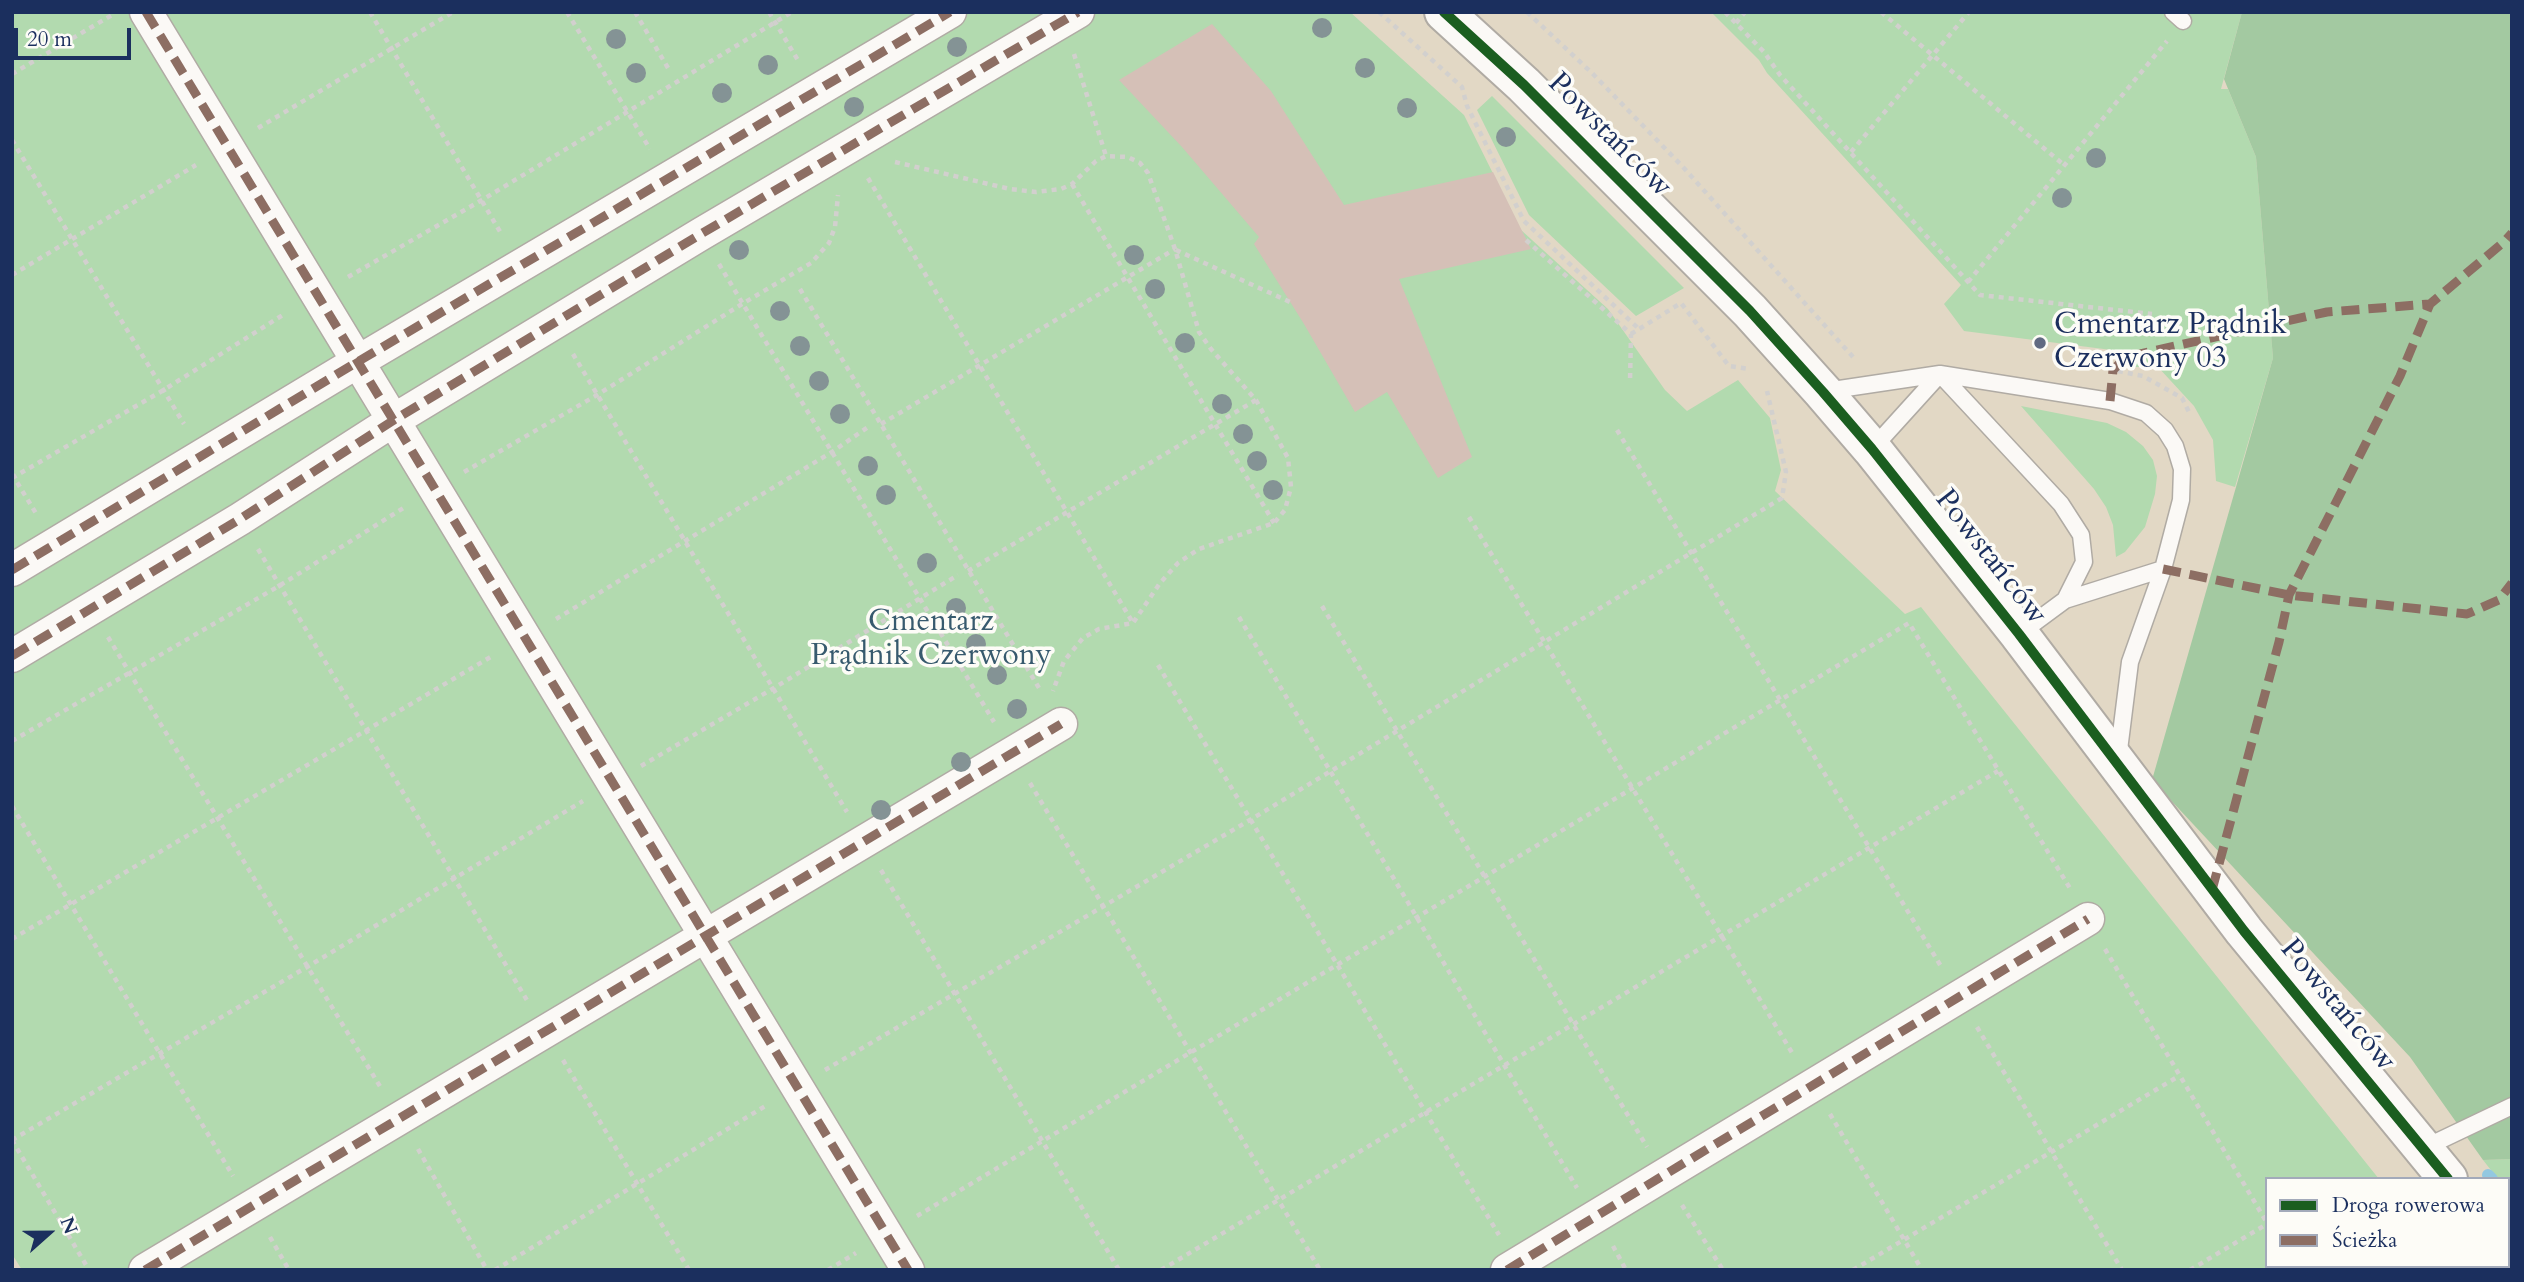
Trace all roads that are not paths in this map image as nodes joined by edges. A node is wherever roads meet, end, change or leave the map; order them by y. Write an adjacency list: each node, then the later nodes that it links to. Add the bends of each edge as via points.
1 (146, 12): 5 (street)
2 (950, 12): 5 (street)
3 (1078, 12): 8 (street, via 855,157 701,234)
4 (1444, 12): 7 (street, Powstańców, via 1750,311)
5 (359, 361): 8 (street); 11 (street)
6 (1940, 374): 7 (lane); 9 (lane); 10 (lane, via 2110,401 2146,413 2165,429 2182,469 2181,500); 12 (lane, via 2060,504 2081,535 2084,562)
7 (1823, 392): 9 (street, Powstańców)
8 (394, 420): 14 (street); 18 (street)
9 (1872, 449): 13 (street, Powstańców)
10 (2163, 569): 12 (lane); 16 (lane, via 2130,662)
11 (12, 570)
12 (2065, 600): 13 (lane)
13 (2019, 634): 16 (street, Powstańców)
14 (12, 656)
15 (1061, 724): 18 (street)
16 (2117, 764): 20 (street, Powstańców, via 2244,931)
17 (2088, 919): 22 (street)
18 (705, 934): 23 (street); 24 (street)
19 (2512, 1106): 20 (lane)
20 (2424, 1148): 21 (street, Powstańców)
21 (2446, 1177)
22 (1512, 1267)
23 (145, 1270)
24 (908, 1270)

